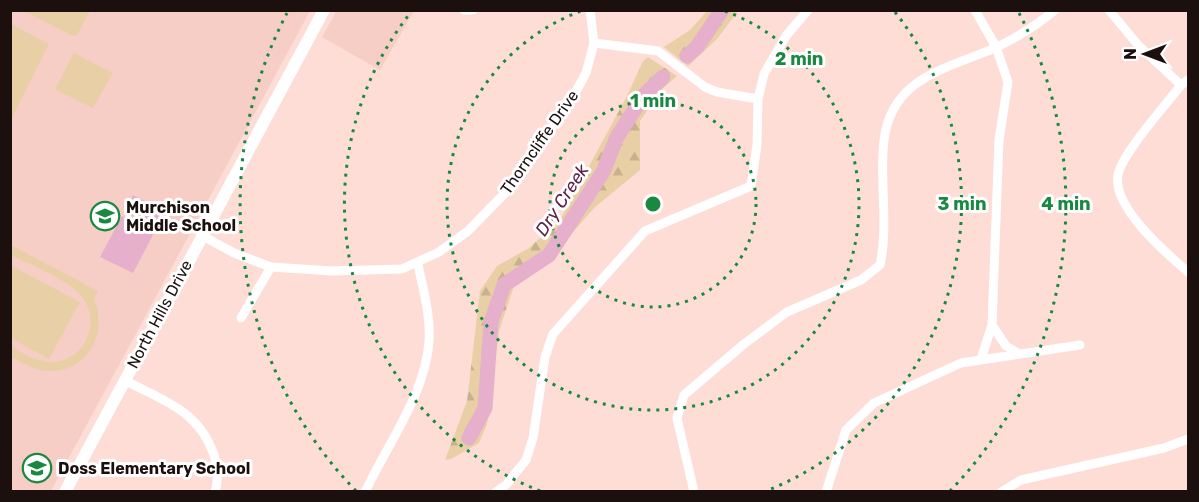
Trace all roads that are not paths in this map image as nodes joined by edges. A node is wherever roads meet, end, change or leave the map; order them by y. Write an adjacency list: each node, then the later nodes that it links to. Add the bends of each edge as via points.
1 (324, 10): 13 (street, North Hills Drive)
2 (464, 10): 8 (street)
3 (590, 10): 9 (street, Thorncliffe Drive)
4 (808, 10): 12 (street, via 786,36 764,74)
5 (975, 10): 10 (street)
6 (1055, 10): 10 (street, via 1031,29)
7 (1109, 10): 11 (street, via 1138,45)
8 (472, 11)
9 (594, 43): 12 (street, via 658,51 705,87); 14 (street, Thorncliffe Drive, via 586,73 573,97 519,176 468,231)
10 (996, 47): 18 (street, via 1008,82 999,140); 28 (street, via 951,63 922,79 898,100 886,123 880,265 861,280 786,312 684,395 677,418)
11 (1185, 82): 16 (street, via 1122,162 1117,182 1122,199 1134,216)
12 (758, 99): 27 (street, via 758,145 751,186 645,231 553,334 526,459)
13 (201, 235): 15 (street, Thorncliffe Drive); 22 (street, North Hills Drive)
14 (418, 264): 15 (street, Thorncliffe Drive, via 380,272); 26 (street, via 428,311 426,360 419,384)
15 (271, 267): 17 (street)
16 (1188, 272)
17 (241, 318)
18 (992, 325): 20 (street, via 1006,346); 21 (street)
19 (1080, 345): 20 (street)
20 (1019, 354): 21 (street)
21 (981, 359): 29 (street, via 961,363 874,403 860,414 839,446)
22 (124, 380): 24 (street, North Hills Drive); 25 (street, via 186,412 202,428 216,463)
23 (1188, 439): 30 (street, via 1022,480)
24 (65, 492)
25 (215, 492)
26 (365, 492)
27 (496, 492)
28 (694, 492)
29 (826, 492)
30 (1001, 492)

